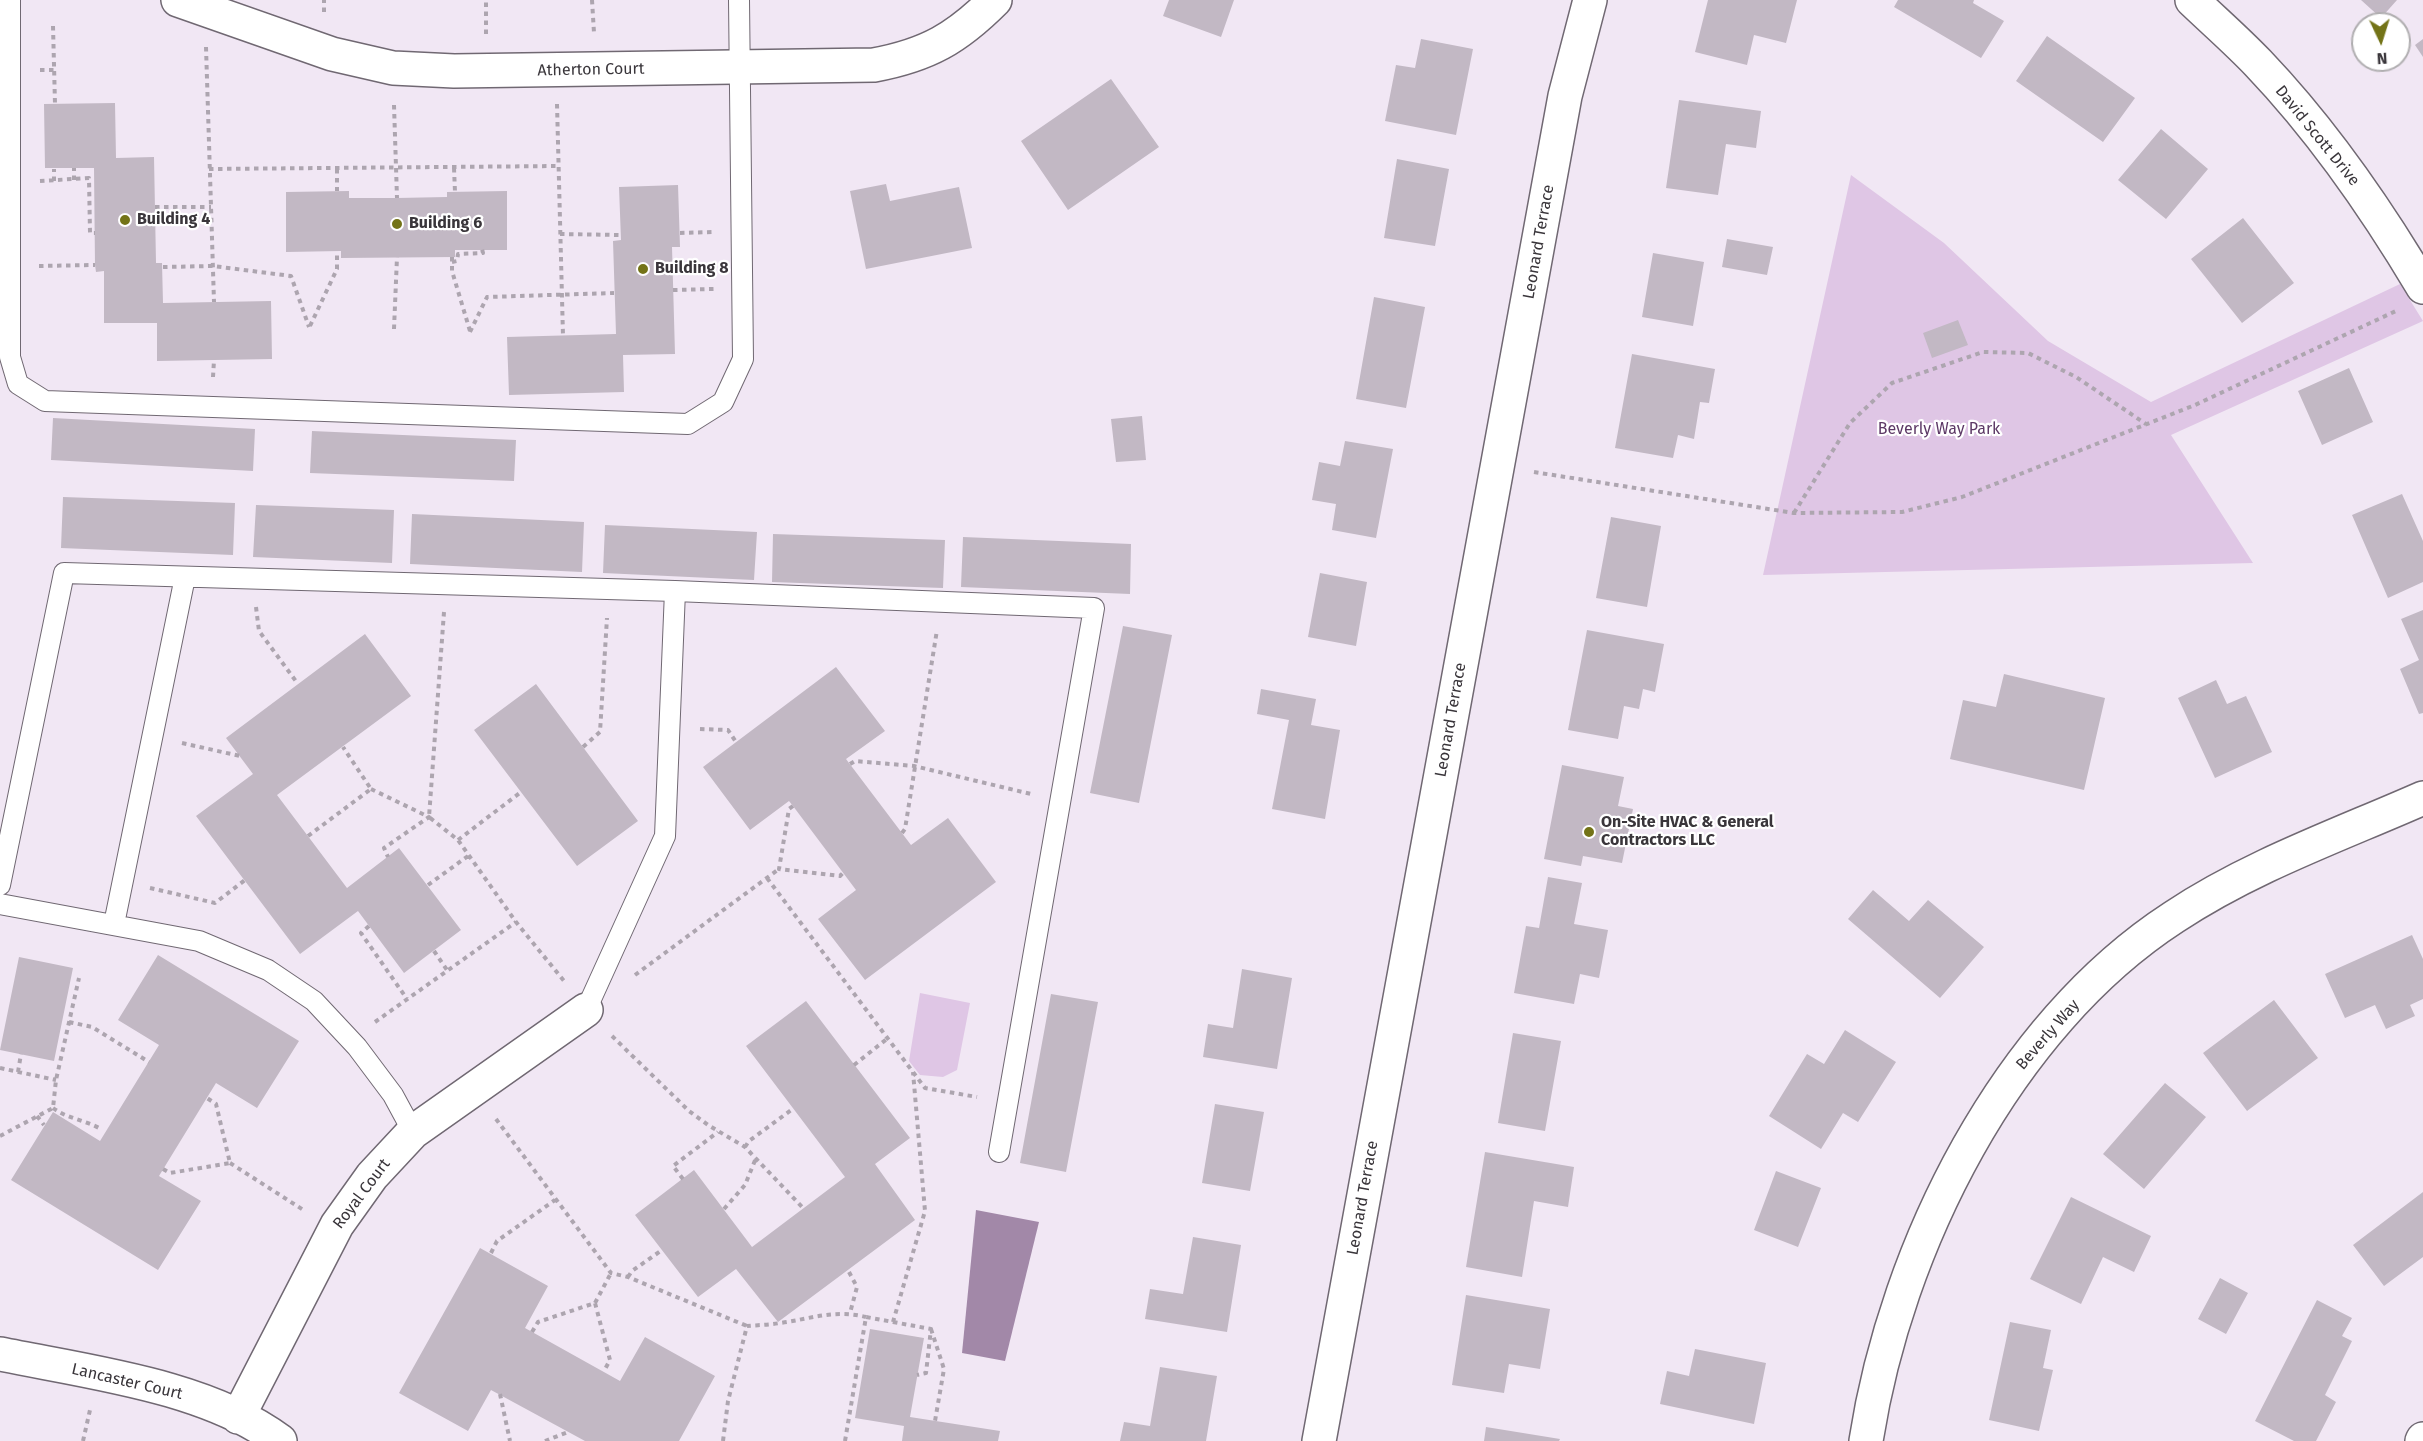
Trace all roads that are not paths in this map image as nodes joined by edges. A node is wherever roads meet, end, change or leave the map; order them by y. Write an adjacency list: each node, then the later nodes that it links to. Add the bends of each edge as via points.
1 (10, 0): 7 (lane, via 10,357 18,384 45,400 688,424 723,402 743,359)
2 (739, 0): 7 (lane)
3 (995, 0): 7 (street, Atherton Court, via 970,25 931,50 903,60 874,65)
4 (1590, 0): 21 (street, Leonard Terrace, via 1565,96)
5 (2192, 0): 8 (street, David Scott Drive, via 2258,64 2326,142 2388,229)
6 (192, 5): 7 (street, Atherton Court, via 332,54 393,68)
7 (739, 69)
8 (2412, 298)
9 (185, 577): 10 (lane); 12 (lane, via 64,573); 14 (lane)
10 (675, 591): 15 (lane, via 665,836); 17 (lane, via 1094,608)
11 (2423, 798): 22 (street, Beverly Way, via 2240,878 2173,917 2110,966 2052,1026 2017,1070 1970,1143 1930,1223 1897,1309 1872,1401)
12 (0, 885)
13 (0, 904): 14 (lane)
14 (114, 924): 16 (lane, via 199,941 268,970 314,1001 393,1095)
15 (586, 1010): 16 (street, Royal Court)
16 (413, 1132): 19 (street, Royal Court, via 372,1176 337,1225)
17 (999, 1152)
18 (0, 1354): 19 (street, Lancaster Court, via 171,1389)
19 (238, 1417): 20 (street, Lancaster Court)
20 (280, 1441)
21 (1319, 1441)
22 (1866, 1441)

